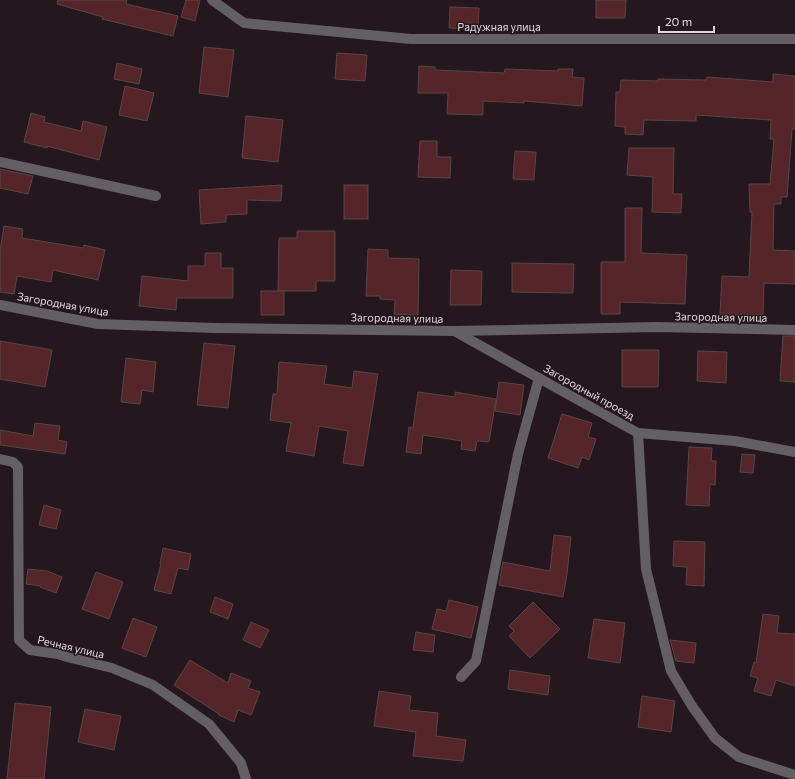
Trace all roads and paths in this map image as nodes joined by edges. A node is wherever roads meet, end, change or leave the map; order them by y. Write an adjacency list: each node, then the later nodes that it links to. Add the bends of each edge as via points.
1 (212, 0): 2 (street, Радужная улица, via 244,24 411,39)
2 (795, 39)
3 (0, 162): 4 (street)
4 (156, 196)
5 (0, 305): 7 (street, Загородная улица, via 98,324)
6 (795, 330): 7 (street, Загородная улица, via 657,327)
7 (454, 331): 8 (street, Загородный проезд)
8 (539, 378): 9 (street, Загородный проезд); 12 (street, via 518,454 476,661)
9 (638, 433): 10 (street, Загородный проезд, via 735,441); 13 (street, via 646,569 671,671 715,738 739,757)
10 (795, 452)
11 (0, 459): 14 (street, Речная улица, via 13,462 18,467 19,640 30,650 58,654 112,668 153,685 209,724 241,763)
12 (461, 677)
13 (795, 775)
14 (246, 779)

